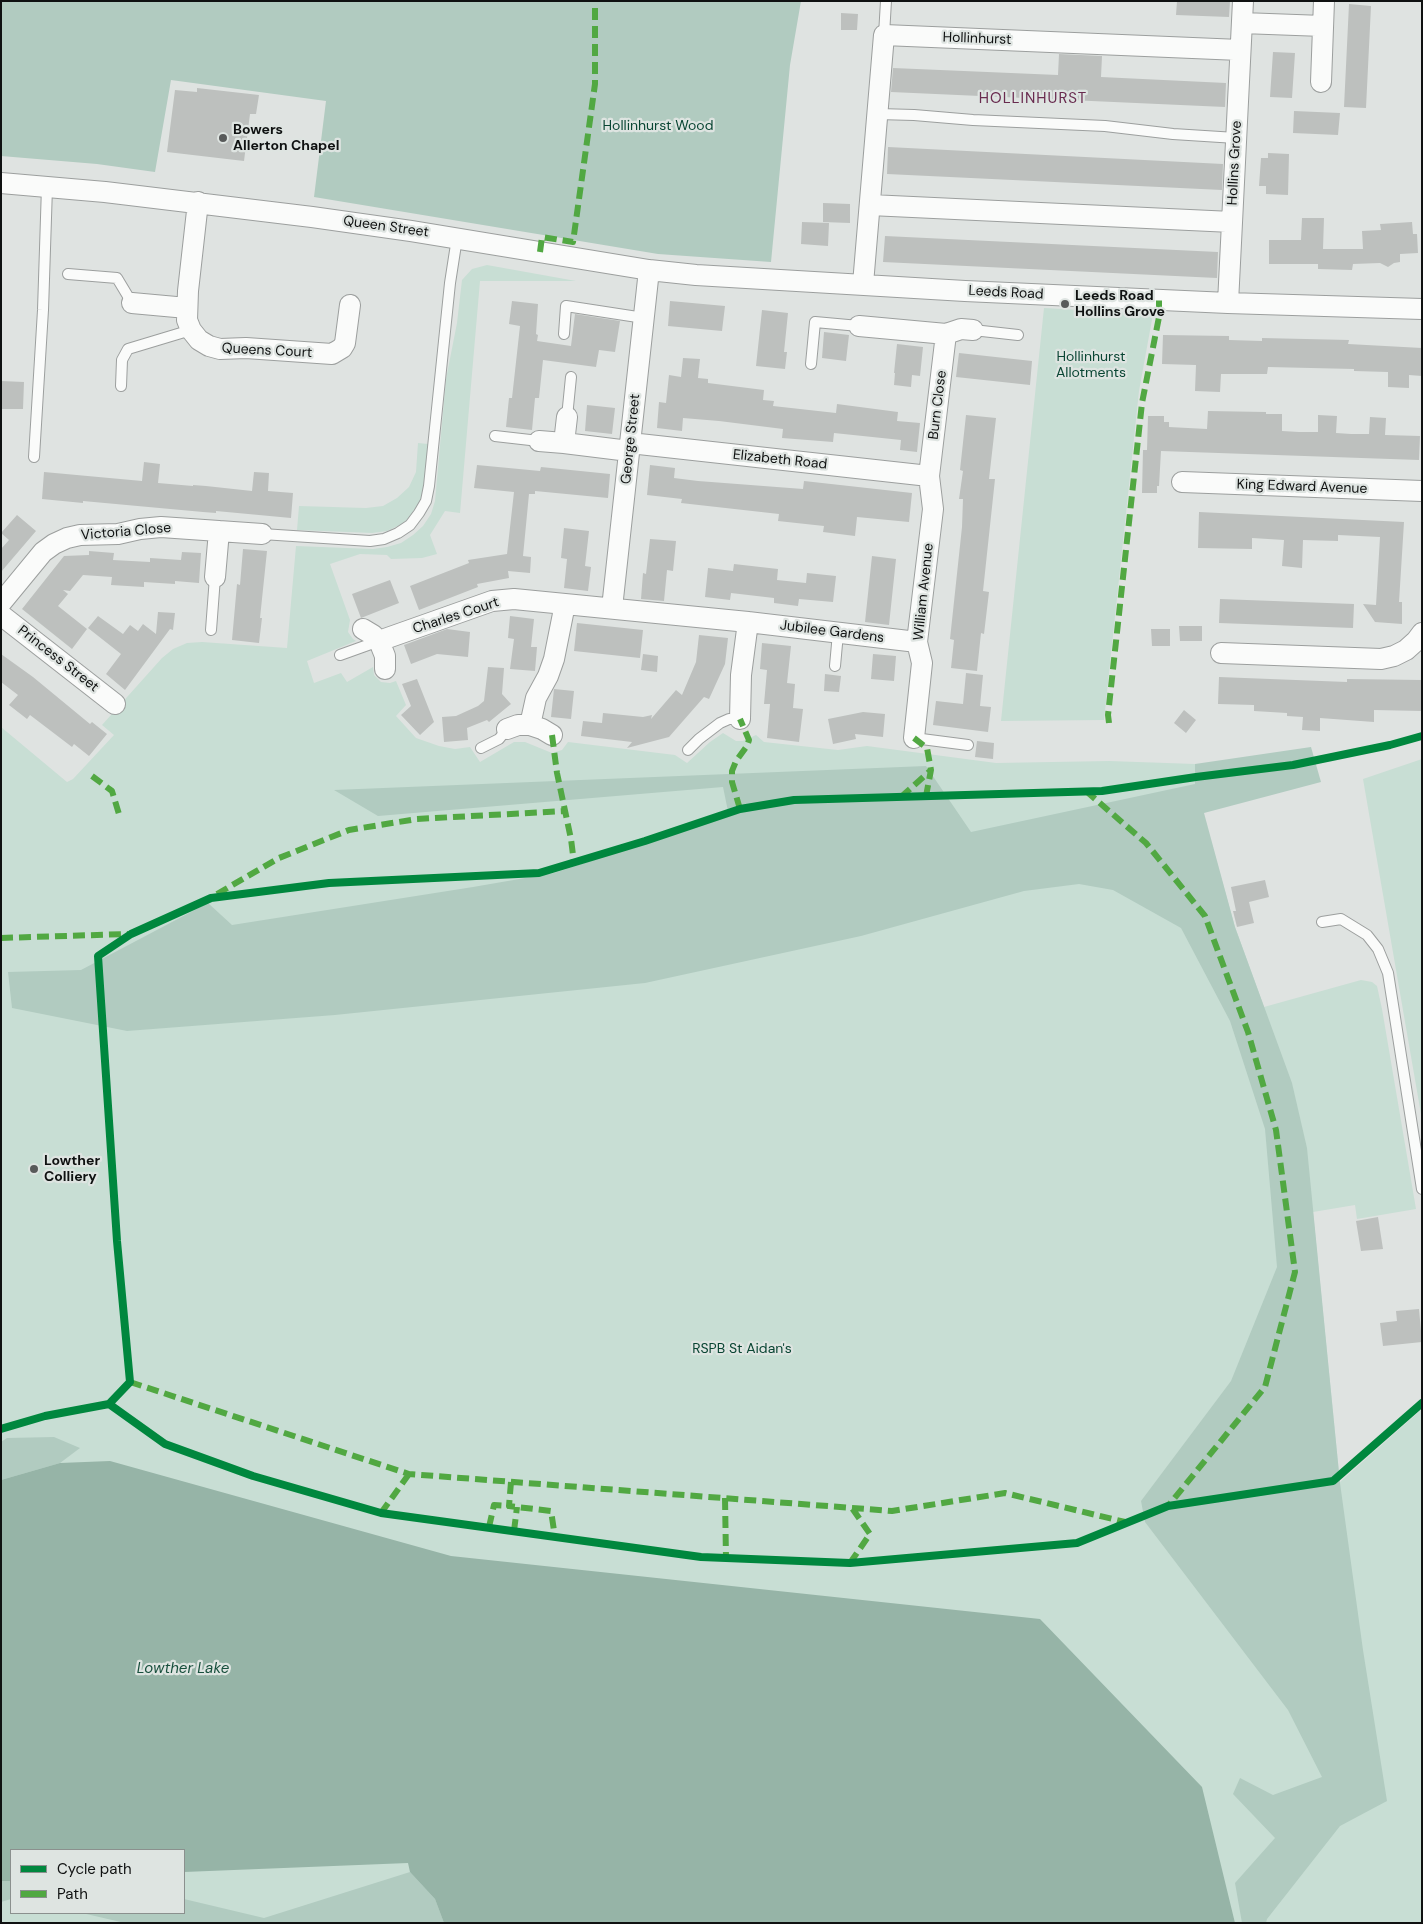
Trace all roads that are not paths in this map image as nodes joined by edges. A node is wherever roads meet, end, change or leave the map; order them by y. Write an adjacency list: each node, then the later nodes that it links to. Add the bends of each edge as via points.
1 (886, 1): 6 (lane)
2 (1243, 1): 4 (street, Hollins Grove)
3 (1324, 1): 5 (street)
4 (1242, 23): 5 (street); 7 (street, Hollins Grove)
5 (1323, 26): 8 (street)
6 (884, 35): 7 (street, Hollinhurst); 9 (street)
7 (1240, 50): 10 (street, Hollins Grove)
8 (1321, 82)
9 (878, 114): 10 (lane, via 1105,126); 14 (street)
10 (1236, 138): 15 (street, Hollins Grove)
11 (1, 183): 12 (street, Queen Street)
12 (47, 186): 13 (street, Queen Street); 41 (lane)
13 (198, 202): 16 (street, Queen Street); 24 (street)
14 (870, 205): 15 (street); 20 (street)
15 (1232, 222): 22 (street, Hollins Grove)
16 (457, 238): 17 (street, Queen Street); 46 (lane, via 429,486 419,513 398,533 370,540)
17 (650, 270): 19 (street, Queen Street); 26 (street, George Street)
18 (68, 274): 21 (lane, via 117,278)
19 (770, 279): 20 (street, Leeds Road)
20 (863, 284): 22 (street, Leeds Road)
21 (132, 303): 24 (street)
22 (1228, 304): 25 (street, Leeds Road)
23 (350, 305): 28 (street, Queens Court, via 345,343 332,354 220,349 199,340)
24 (187, 308): 28 (street, via 187,320)
25 (1422, 310)
26 (644, 318): 30 (lane, via 566,306); 40 (street, George Street)
27 (858, 326): 31 (street); 33 (lane, via 815,322)
28 (192, 330): 35 (lane, via 128,349 122,360)
29 (973, 330): 31 (street, via 961,329); 32 (lane)
30 (564, 334)
31 (946, 334): 42 (street, Burn Close)
32 (1018, 335)
33 (811, 364)
34 (571, 377): 36 (lane)
35 (121, 386)
36 (567, 417): 39 (street)
37 (495, 436): 38 (lane)
38 (539, 441): 39 (street, Elizabeth Road)
39 (564, 443): 40 (street, Elizabeth Road)
40 (630, 447): 42 (street, Elizabeth Road); 50 (street, George Street)
41 (34, 457)
42 (929, 476): 58 (street, William Avenue, via 933,509)
43 (1182, 482): 44 (street, King Edward Avenue)
44 (1422, 491)
45 (219, 531): 46 (street, Victoria Close); 47 (street); 48 (street, Victoria Close, via 161,527 67,538 43,552)
46 (262, 534)
47 (215, 577): 54 (lane)
48 (1, 603)
49 (564, 604): 50 (street, Charles Court); 57 (street, Charles Court, via 514,599 492,601); 65 (street, via 554,659 536,698)
50 (612, 608): 52 (street, Jubilee Gardens)
51 (1, 615): 63 (street, Princess Street)
52 (748, 622): 55 (street, Jubilee Gardens); 64 (street, via 741,676)
53 (362, 629): 57 (street)
54 (211, 630)
55 (838, 633): 58 (street, Jubilee Gardens); 61 (lane)
56 (1422, 633): 59 (street, via 1406,650 1380,659)
57 (379, 641): 60 (lane); 62 (street, via 385,656)
58 (917, 642): 68 (street, William Avenue, via 922,664)
59 (1221, 654)
60 (340, 655)
61 (835, 666)
62 (385, 669)
63 (115, 704)
64 (740, 719): 71 (lane, via 720,723)
65 (530, 726): 66 (street); 67 (street)
66 (507, 729): 70 (lane, via 499,739)
67 (552, 735)
68 (914, 738): 69 (lane)
69 (968, 745)
70 (481, 748)
71 (688, 750)
72 (1322, 922): 73 (lane, via 1341,919 1367,935 1378,949 1388,973)
73 (1422, 1189)

